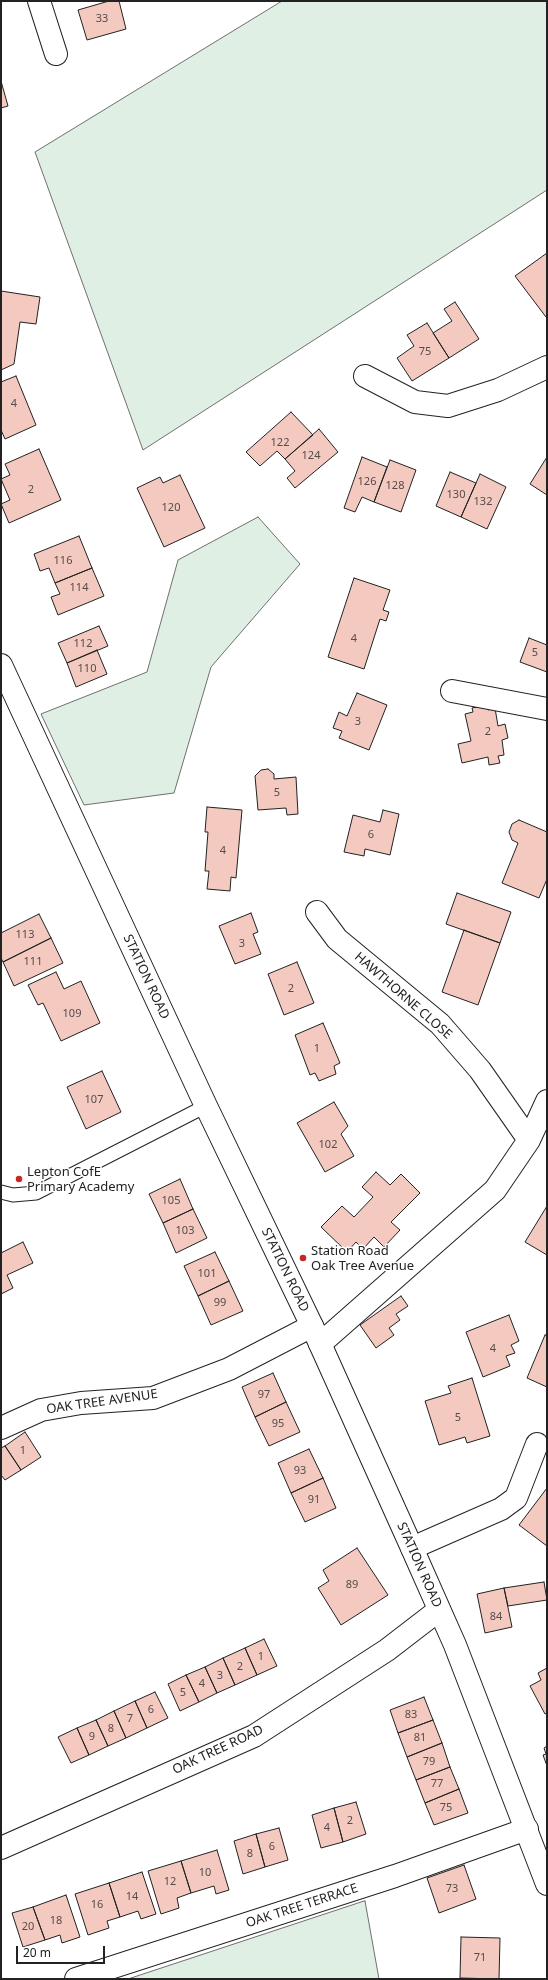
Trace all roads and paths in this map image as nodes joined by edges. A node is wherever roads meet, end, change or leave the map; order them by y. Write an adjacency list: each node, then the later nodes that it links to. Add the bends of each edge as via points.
1 (38, 1): 2 (street)
2 (56, 54)
3 (547, 366): 4 (street, via 498,390 448,406 415,402)
4 (365, 376)
5 (3, 674): 10 (street, STATION ROAD)
6 (452, 691): 7 (street)
7 (547, 709)
8 (317, 912): 11 (street, HAWTHORNE CLOSE, via 337,939 440,1024 480,1070)
9 (547, 1101): 11 (street, OAK TREE AVENUE)
10 (206, 1106): 12 (lane, via 36,1193 12,1195); 13 (street, STATION ROAD)
11 (528, 1140): 13 (street, OAK TREE AVENUE, via 495,1190)
12 (1, 1192)
13 (316, 1335): 14 (street, OAK TREE AVENUE, via 152,1398 81,1403 41,1410); 16 (street, STATION ROAD)
14 (1, 1428)
15 (537, 1444): 16 (street, via 516,1498 501,1509)
16 (412, 1548): 17 (street, STATION ROAD)
17 (440, 1610): 18 (street, STATION ROAD); 19 (street, OAK TREE ROAD, via 387,1650 254,1736)
18 (527, 1829): 20 (street, STATION ROAD); 21 (street, OAK TREE TERRACE, via 395,1876)
19 (1, 1848)
20 (547, 1884)
21 (76, 1979)

